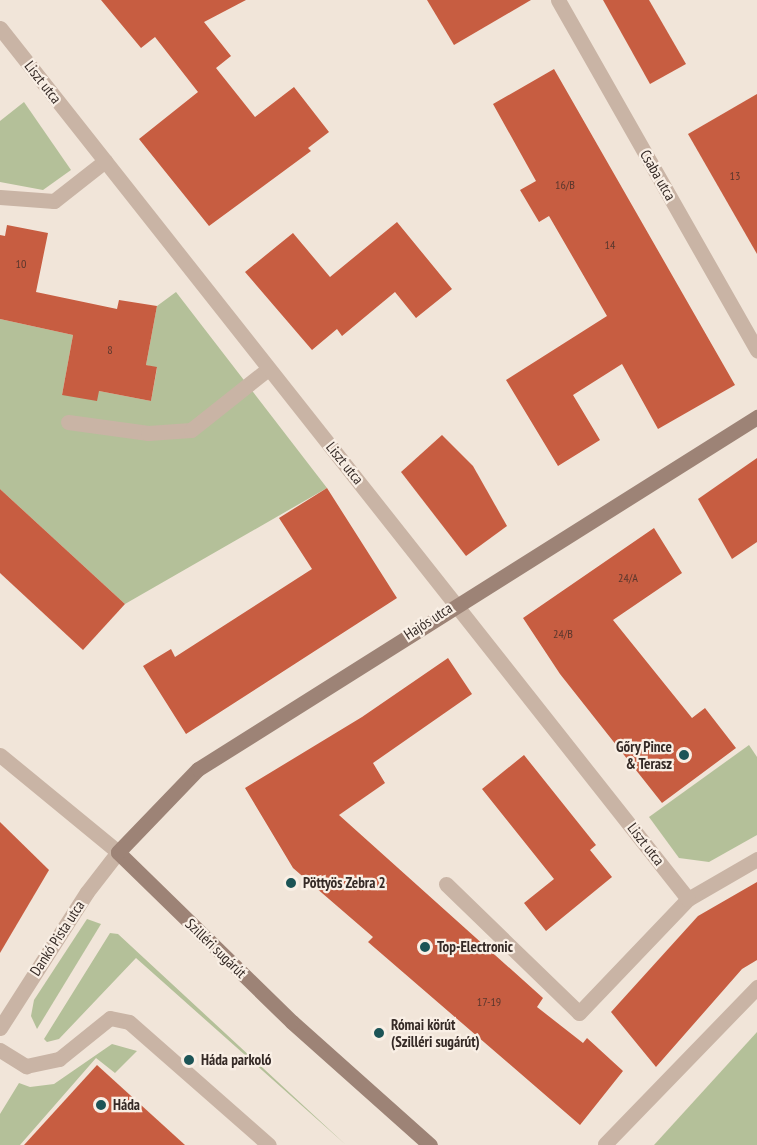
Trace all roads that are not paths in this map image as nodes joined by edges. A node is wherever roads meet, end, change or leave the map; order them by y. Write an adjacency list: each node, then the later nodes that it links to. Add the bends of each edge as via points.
1 (558, 0): 5 (street, Csaba utca)
2 (0, 28): 3 (street, Liszt utca)
3 (105, 161): 4 (street, via 54,201); 6 (street, Liszt utca)
4 (0, 197)
5 (757, 350)
6 (268, 369): 8 (street, via 191,430 148,434); 9 (street, Liszt utca)
7 (757, 417): 9 (main road, Hajós utca)
8 (68, 422)
9 (457, 602): 11 (main road, Hajós utca, via 198,769); 14 (street, Liszt utca)
10 (0, 755): 11 (street, Szilléri sugárút)
11 (118, 852): 16 (street, Dankó Pista utca, via 87,892); 20 (main road, Szilléri sugárút, via 292,1022)
12 (757, 859): 14 (street)
13 (446, 884): 14 (street, via 579,1013)
14 (688, 899)
15 (757, 987): 18 (street)
16 (0, 1028)
17 (0, 1050): 19 (street, via 26,1066 59,1059 111,1018 129,1022)
18 (605, 1144)
19 (269, 1145)
20 (430, 1145)

